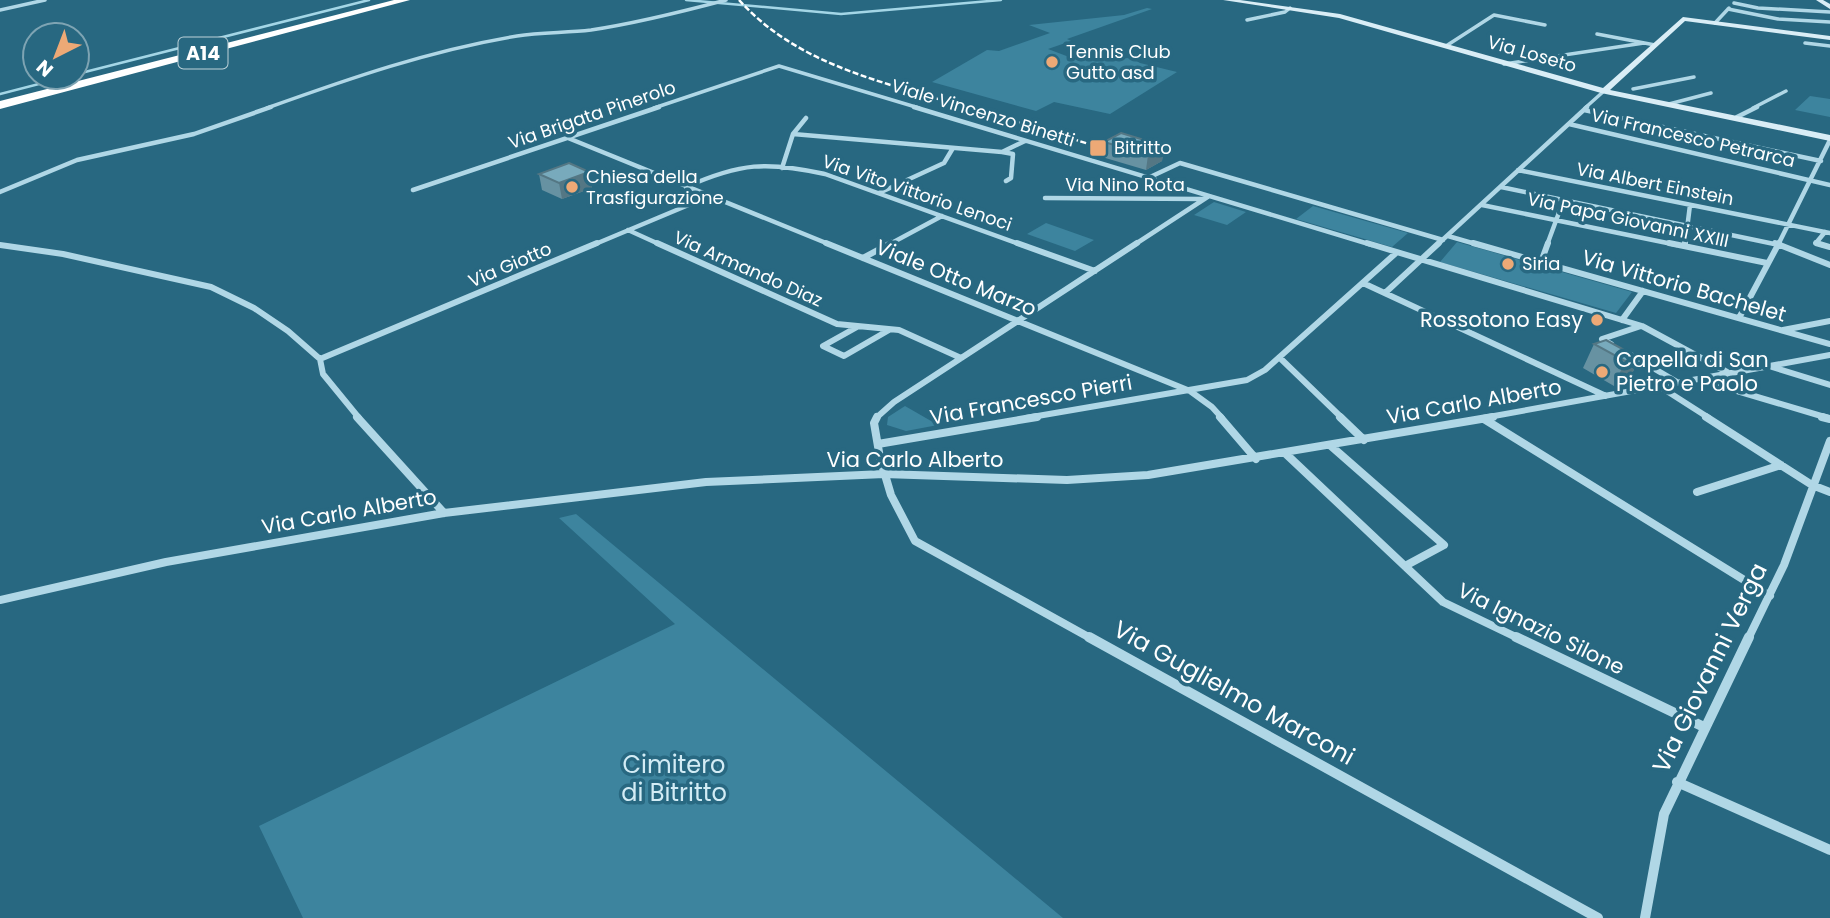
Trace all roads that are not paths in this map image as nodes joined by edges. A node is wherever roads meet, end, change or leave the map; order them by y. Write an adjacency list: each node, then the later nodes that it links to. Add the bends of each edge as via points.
1 (45, 0): 11 (street)
2 (389, 0): 30 (highway, A14)
3 (405, 0): 30 (highway, A14)
4 (726, 0): 52 (street, via 667,16 590,30 518,36 446,51 352,78 201,132 77,160)
5 (1226, 0): 8 (main road, Via Loseto)
6 (1819, 0): 10 (main road)
7 (1735, 1): 9 (street); 10 (street, via 1758,8)
8 (1290, 8): 12 (street); 21 (main road, Via Loseto, via 1364,22)
9 (1728, 9): 13 (street, via 1778,19); 14 (street)
10 (1830, 9)
11 (0, 10)
12 (1247, 20)
13 (1830, 22)
14 (1715, 23): 17 (main road); 20 (main road, via 1683,19)
15 (1545, 24): 21 (street, via 1494,15)
16 (1597, 34): 18 (street)
17 (1830, 38)
18 (1644, 43): 20 (street); 23 (street)
19 (1805, 43): 22 (street)
20 (1655, 44): 26 (main road)
21 (1446, 46): 23 (main road, Via Loseto)
22 (1830, 46)
23 (1504, 64): 26 (main road, Via Loseto)
24 (779, 66): 37 (street, Via Brigata Pinerolo); 39 (street, Viale Vincenzo Binetti)
25 (1694, 77): 27 (street)
26 (1607, 89): 31 (main road); 32 (street)
27 (1633, 89)
28 (1786, 91): 33 (street)
29 (1712, 93): 31 (street)
30 (0, 103)
31 (1669, 104): 33 (main road)
32 (1584, 110): 35 (street); 42 (street)
33 (1737, 117): 38 (main road)
34 (806, 118): 36 (street)
35 (1569, 124): 44 (street); 46 (street, Via Francesco Petrarca)
36 (793, 134): 40 (street); 43 (street)
37 (568, 138): 49 (street, Viale Otto Marzo); 51 (street, Via Brigata Pinerolo)
38 (1830, 139): 42 (street)
39 (1026, 141): 41 (street); 45 (street, Viale Vincenzo Binetti)
40 (953, 148): 41 (street); 53 (street, via 944,163)
41 (1002, 152): 47 (street, via 1013,154 1012,178)
42 (1825, 157): 46 (street)
43 (782, 167): 49 (street, Via Vito Vittorio Lenoci, via 727,170); 53 (street, Via Vito Vittorio Lenoci, via 825,174)
44 (1518, 170): 50 (street); 59 (street, Via Albert Einstein)
45 (1148, 178): 56 (street, Viale Vincenzo Binetti); 66 (street, Via Vittorio Bachelet, via 1181,163)
46 (1811, 178): 48 (street, Via Francesco Petrarca); 62 (street)
47 (1006, 181)
48 (1830, 185)
49 (686, 187): 54 (street, Viale Otto Marzo)
50 (1501, 187): 57 (street); 58 (street)
51 (413, 190)
52 (0, 192)
53 (879, 194): 60 (street, Via Vito Vittorio Lenoci)
54 (710, 196): 64 (street, Via Giotto); 72 (street, Viale Otto Marzo)
55 (1045, 198): 56 (street, Via Nino Rota)
56 (1206, 198): 71 (street, Viale Vincenzo Binetti); 77 (street)
57 (1564, 199): 61 (street); 63 (street)
58 (1482, 205): 61 (street, Via Papa Giovanni XXIII); 66 (street)
59 (1690, 205): 62 (street, Via Albert Einstein); 63 (street)
60 (942, 216): 72 (street); 77 (street, Via Vito Vittorio Lenoci)
61 (1555, 219): 69 (street, Via Papa Giovanni XXIII); 74 (street)
62 (1787, 224): 65 (street, Via Albert Einstein); 68 (street)
63 (1688, 225): 68 (street); 69 (street)
64 (628, 230): 85 (street, Via Armando Diaz, via 837,324); 93 (street, Via Giotto)
65 (1827, 233): 70 (street, via 1816,243)
66 (1446, 238): 73 (street); 74 (street, Via Vittorio Bachelet)
67 (0, 245): 93 (street, via 211,287 277,324)
68 (1780, 245): 75 (street); 76 (street)
69 (1685, 246): 75 (street, Via Papa Giovanni XXIII)
70 (1830, 247)
71 (1395, 253): 73 (street, Viale Vincenzo Binetti); 78 (street, Via Francesco Pierri)
72 (863, 258): 82 (street, Viale Otto Marzo)
73 (1420, 261): 80 (street); 83 (street, Viale Vincenzo Binetti)
74 (1541, 262): 79 (street, Via Vittorio Bachelet)
75 (1767, 263): 81 (street)
76 (1830, 265)
77 (1095, 271): 82 (street)
78 (1363, 283): 80 (street); 92 (street, Via Francesco Pierri)
79 (1643, 291): 81 (street, Via Vittorio Bachelet); 83 (street)
80 (1385, 293): 103 (street)
81 (1739, 318): 88 (street, Via Vittorio Bachelet)
82 (1019, 320): 91 (street); 102 (street, Viale Otto Marzo)
83 (1622, 320): 86 (street, Viale Vincenzo Binetti)
84 (1830, 321): 88 (street)
85 (858, 326): 87 (street, Via Armando Diaz); 87 (street, via 823,346 844,356)
86 (1642, 326): 96 (street, Viale Vincenzo Binetti); 98 (street, via 1602,339)
87 (890, 329): 91 (street, Via Armando Diaz)
88 (1781, 330): 89 (street, Via Vittorio Bachelet)
89 (1830, 344)
90 (1830, 355): 94 (street, Via Carlo Alberto)
91 (961, 358): 108 (street, Via Guglielmo Marconi, via 876,417)
92 (1280, 358): 102 (street, Via Francesco Pierri, via 1247,380); 106 (street)
93 (320, 359): 118 (street, via 323,374 343,401)
94 (1772, 366): 96 (street, Via Carlo Alberto); 99 (street)
95 (1617, 370): 101 (street)
96 (1727, 372): 97 (street, Via Carlo Alberto)
97 (1696, 378): 98 (street, Via Carlo Alberto); 105 (street)
98 (1677, 382): 100 (street, Via Carlo Alberto)
99 (1830, 385)
100 (1658, 386): 101 (street, Via Carlo Alberto); 113 (street)
101 (1648, 388): 103 (street, Via Carlo Alberto)
102 (1190, 391): 108 (street, Via Francesco Pierri); 111 (street, Viale Otto Marzo, via 1212,407)
103 (1606, 396): 104 (street, Via Carlo Alberto)
104 (1484, 419): 106 (street, Via Carlo Alberto); 120 (street)
105 (1830, 419)
106 (1364, 440): 109 (street, Via Carlo Alberto)
107 (1830, 441): 112 (street, Via Giovanni Verga)
108 (878, 444): 114 (street, Via Guglielmo Marconi)
109 (1331, 446): 110 (street, Via Carlo Alberto); 119 (street, via 1444,545)
110 (1286, 454): 111 (street, Via Carlo Alberto); 119 (street, Via Ignazio Silone)
111 (1256, 459): 114 (street, Via Carlo Alberto, via 1149,475 1067,481)
112 (1826, 463): 115 (street, Via Giovanni Verga)
113 (1782, 465): 115 (street); 116 (street)
114 (884, 474): 118 (street, Via Carlo Alberto, via 706,482); 125 (street, Via Guglielmo Marconi, via 915,541)
115 (1812, 485): 117 (street); 120 (street, Via Giovanni Verga)
116 (1697, 492)
117 (1830, 492)
118 (444, 513): 121 (street, Via Carlo Alberto, via 166,562)
119 (1405, 566): 122 (street, Via Ignazio Silone, via 1443,602)
120 (1770, 596): 122 (street, Via Giovanni Verga)
121 (0, 600)
122 (1704, 727): 123 (street, Via Giovanni Verga)
123 (1677, 782): 124 (street); 126 (street, Via Giovanni Verga, via 1664,814)
124 (1830, 850)
125 (1598, 918)
126 (1645, 918)

